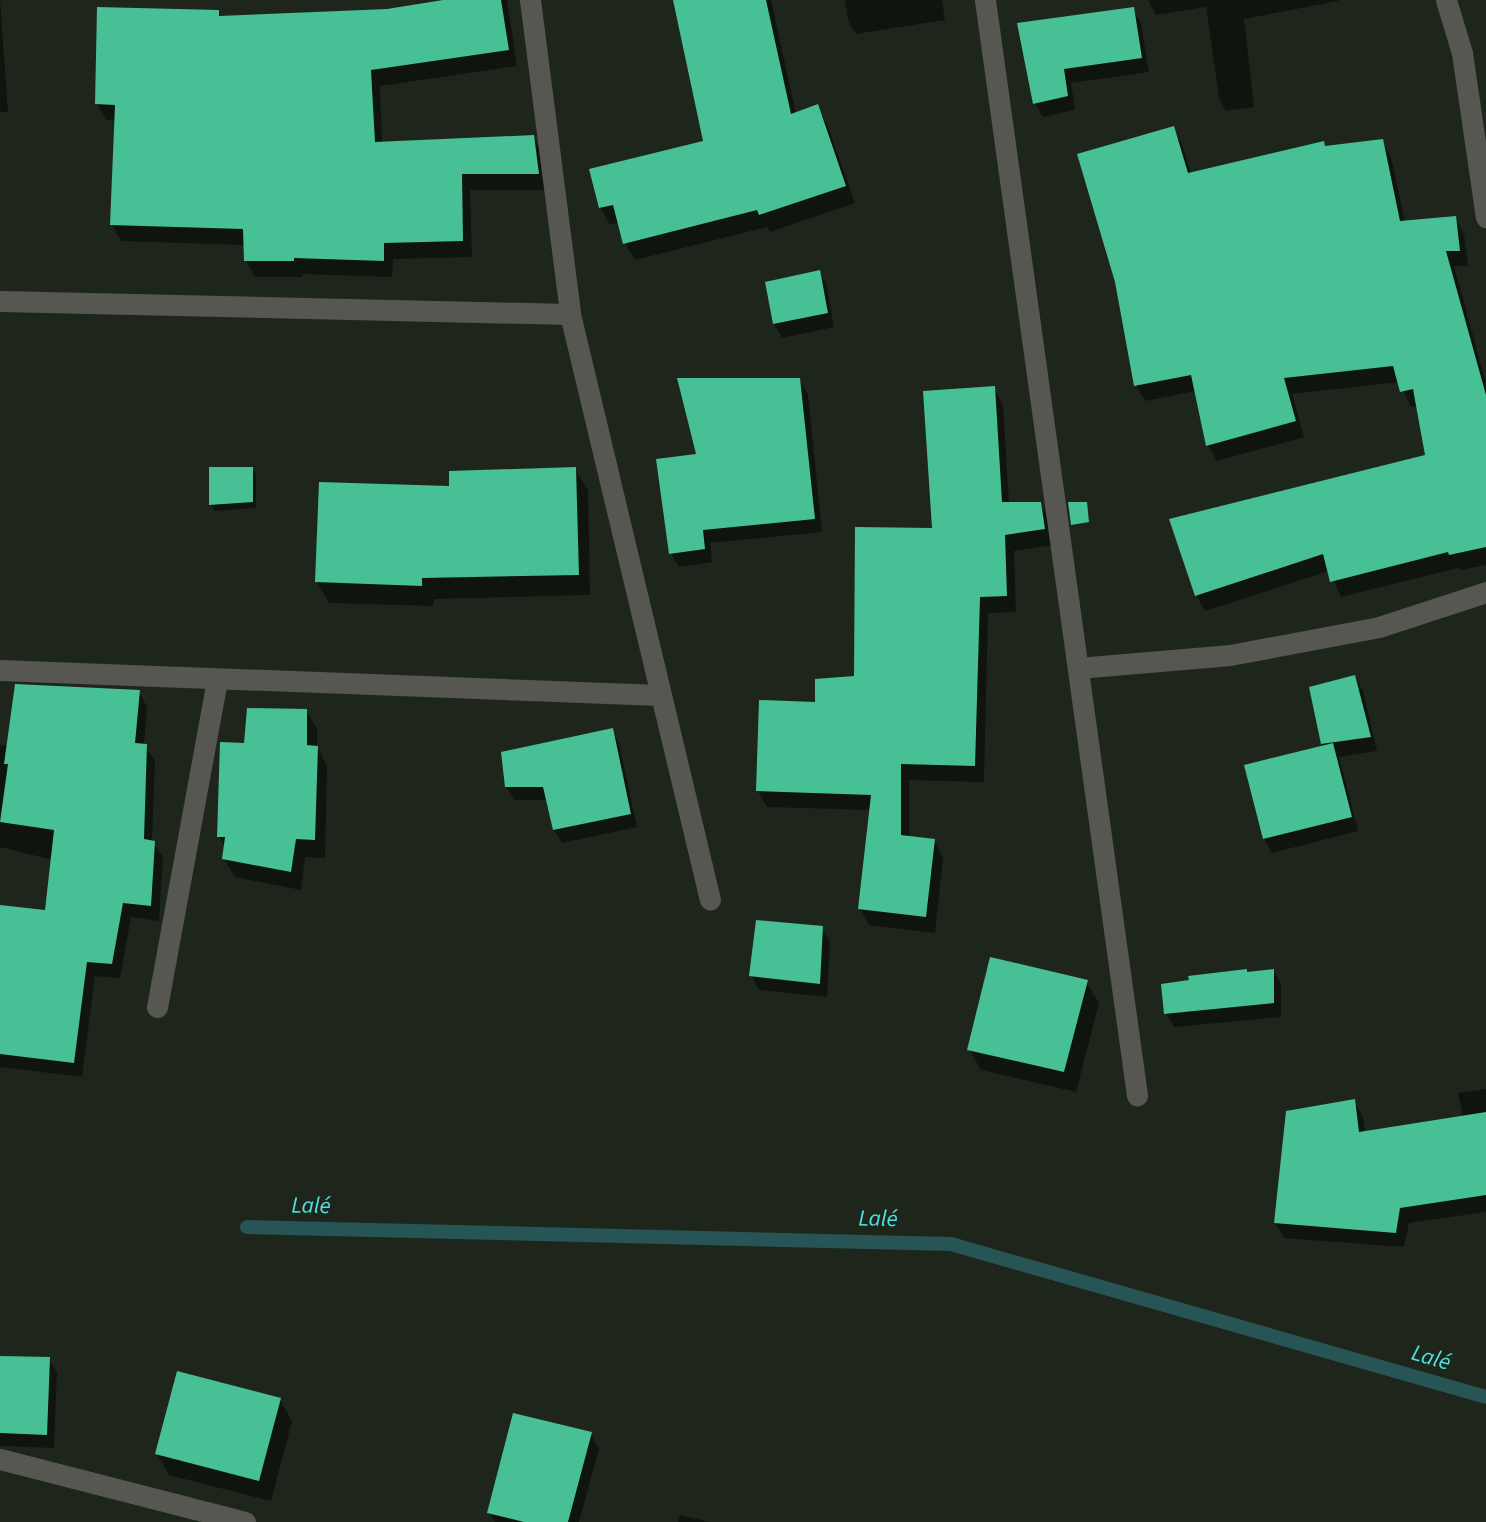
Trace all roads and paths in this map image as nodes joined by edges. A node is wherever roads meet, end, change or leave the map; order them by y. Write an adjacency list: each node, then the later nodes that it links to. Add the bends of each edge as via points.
1 (530, 0): 6 (street)
2 (985, 0): 8 (street)
3 (1446, 0): 4 (street, via 1462,53)
4 (1486, 217)
5 (0, 300): 6 (street)
6 (570, 314): 11 (street)
7 (1486, 592): 8 (street, via 1379,627 1339,635 1230,655)
8 (1078, 668): 14 (street)
9 (0, 670): 10 (street)
10 (217, 679): 11 (street); 13 (street)
11 (660, 695): 12 (street)
12 (710, 900)
13 (157, 1007)
14 (1138, 1096)
15 (0, 1459): 16 (street)
16 (245, 1522)

